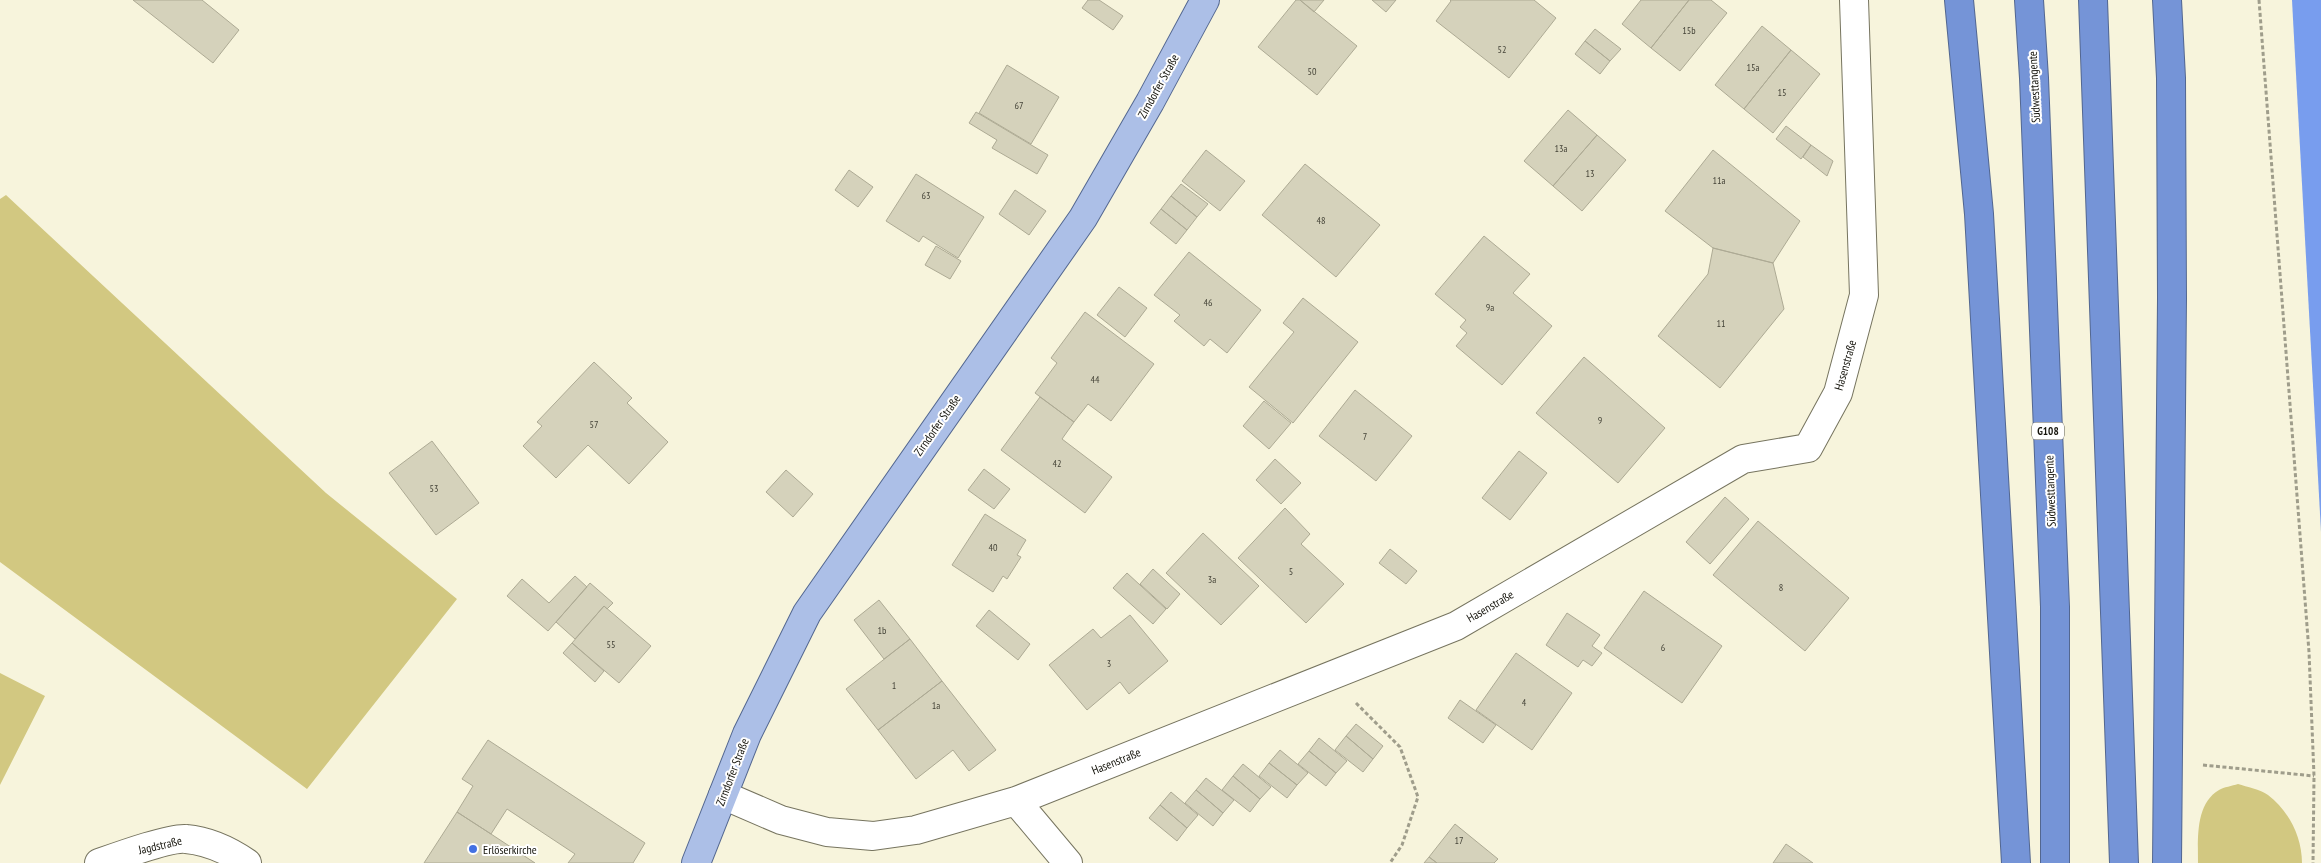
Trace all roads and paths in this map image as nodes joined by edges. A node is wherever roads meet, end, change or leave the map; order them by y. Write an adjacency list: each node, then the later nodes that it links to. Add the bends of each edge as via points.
1 (1205, 0): 11 (main road, Zirndorfer Straße, via 1082,218 806,613 747,734)
2 (1854, 0): 8 (street, Hasenstraße, via 1864,295 1838,393 1808,448 1743,459 1456,626)
3 (1959, 0): 18 (highway, via 1979,214)
4 (2029, 0): 19 (highway, Südwesttangente / G108, via 2054,607)
5 (2093, 0): 20 (highway)
6 (2167, 0): 9 (highway, via 2171,78 2172,298)
7 (2259, 0): 10 (path, via 2309,652)
8 (1329, 676): 12 (street, Hasenstraße); 17 (path, via 1400,747 1418,797 1402,846)
9 (2170, 762): 10 (path); 21 (highway)
10 (2314, 776): 22 (path)
11 (723, 795): 12 (street, Hasenstraße, via 781,820 827,832 873,836 916,830); 15 (main road, Zirndorfer Straße)
12 (1016, 801): 16 (street)
13 (99, 863): 14 (street, Jagdstraße, via 184,838 226,848)
14 (247, 863)
15 (696, 863)
16 (1068, 863)
17 (1390, 863)
18 (2016, 863)
19 (2055, 863)
20 (2124, 863)
21 (2167, 863)
22 (2313, 863)

